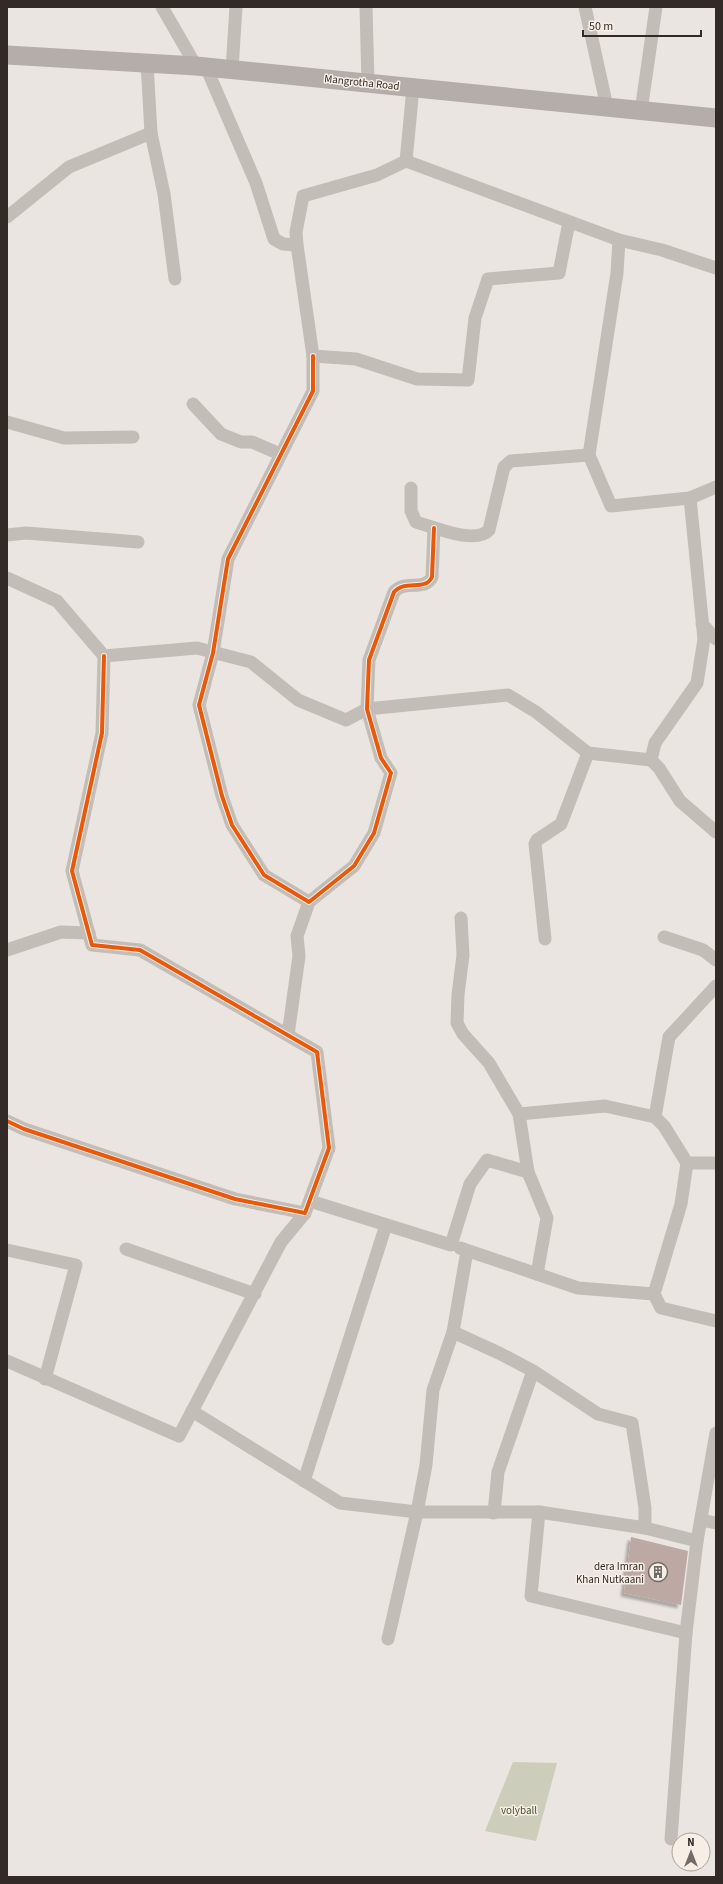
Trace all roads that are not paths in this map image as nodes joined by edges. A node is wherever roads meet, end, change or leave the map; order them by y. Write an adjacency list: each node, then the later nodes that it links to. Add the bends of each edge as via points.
1 (162, 7): 8 (street)
2 (236, 7): 9 (street)
3 (366, 7): 10 (street)
4 (585, 7): 12 (street)
5 (656, 7): 13 (street)
6 (7, 55): 7 (main road, Mangrotha Road)
7 (146, 63): 8 (main road, Mangrotha Road); 15 (street)
8 (201, 66): 9 (main road, Mangrotha Road); 20 (street, via 256,183 274,239 283,244)
9 (232, 70): 10 (main road, Mangrotha Road)
10 (368, 83): 11 (main road, Mangrotha Road)
11 (413, 88): 12 (main road, Mangrotha Road); 16 (street)
12 (607, 107): 13 (main road, Mangrotha Road)
13 (641, 111): 14 (main road, Mangrotha Road)
14 (716, 118)
15 (151, 133): 17 (street, via 69,167); 22 (street, via 164,194)
16 (406, 161): 18 (street); 20 (street, via 377,175 303,196 296,232)
17 (7, 217)
18 (569, 222): 19 (street); 23 (street, via 559,273 488,279 475,318 468,380 417,379 356,359)
19 (619, 240): 21 (street, via 662,250); 28 (street, via 617,273)
20 (297, 245): 23 (street)
21 (716, 268)
22 (175, 279)
23 (312, 356): 27 (street, via 312,391)
24 (193, 404): 27 (street, via 221,434 241,442 252,442)
25 (7, 422): 26 (street, via 64,438)
26 (133, 437)
27 (280, 454): 38 (street, via 228,559)
28 (589, 455): 31 (street, via 611,506); 32 (street, via 511,461 504,467 489,530 485,534 454,534)
29 (716, 486): 31 (street)
30 (411, 488): 32 (street, via 411,511 416,522)
31 (690, 498): 36 (street)
32 (434, 528): 40 (street, via 432,577 426,584 403,585 394,592 369,660)
33 (7, 536): 34 (street, via 26,533)
34 (138, 542)
35 (7, 578): 39 (street, via 57,601)
36 (702, 624): 37 (street); 42 (street, via 704,639 697,683 655,743)
37 (716, 639)
38 (213, 653): 39 (street, via 196,648); 40 (street, via 251,662 298,700 346,720); 44 (street, via 198,705 232,825 264,875)
39 (104, 656): 46 (street, via 102,733 72,871)
40 (368, 709): 41 (street, via 508,696 536,712); 44 (street, via 381,758 391,773 374,833 354,866)
41 (588, 753): 42 (street); 48 (street, via 561,824 535,844)
42 (651, 760): 43 (street, via 680,801)
43 (716, 832)
44 (309, 902): 52 (street, via 297,936 299,956)
45 (461, 918): 53 (street, via 463,955 457,1023 463,1034 489,1063)
46 (89, 933): 49 (street, via 62,932); 52 (street, via 92,945 140,950)
47 (664, 936): 50 (street, via 703,950)
48 (545, 939)
49 (7, 950)
50 (716, 960)
51 (716, 986): 54 (street, via 669,1037)
52 (288, 1035): 59 (street, via 318,1052 330,1148)
53 (519, 1114): 54 (street, via 605,1106); 58 (street)
54 (655, 1117): 56 (street, via 664,1126)
55 (7, 1121): 59 (street, via 24,1129 235,1199)
56 (687, 1163): 57 (street); 67 (street, via 681,1204)
57 (716, 1163)
58 (528, 1172): 61 (street, via 487,1160 470,1184); 65 (street, via 547,1218)
59 (308, 1207): 60 (street); 66 (street, via 281,1242)
60 (386, 1225): 61 (street); 75 (street)
61 (451, 1245): 64 (street)
62 (7, 1250): 72 (street, via 76,1265)
63 (126, 1250): 66 (street)
64 (467, 1251): 65 (street); 69 (street)
65 (537, 1274): 67 (street, via 578,1288)
66 (255, 1294): 73 (street)
67 (654, 1294): 68 (street, via 661,1308)
68 (716, 1321)
69 (453, 1332): 71 (street); 76 (street, via 434,1390 426,1465)
70 (7, 1362): 72 (street)
71 (532, 1371): 78 (street, via 498,1472); 81 (street, via 598,1414 632,1423 645,1508)
72 (45, 1379): 73 (street, via 179,1436)
73 (192, 1411): 75 (street)
74 (716, 1433): 79 (street)
75 (304, 1481): 76 (street, via 340,1503)
76 (417, 1512): 78 (street); 84 (street)
77 (539, 1512): 78 (street); 81 (street); 83 (street, via 531,1596)
78 (494, 1513)
79 (701, 1520): 80 (street); 82 (street)
80 (716, 1523)
81 (645, 1528): 82 (street)
82 (697, 1541): 83 (street)
83 (686, 1633): 85 (street)
84 (388, 1639)
85 (672, 1832)

